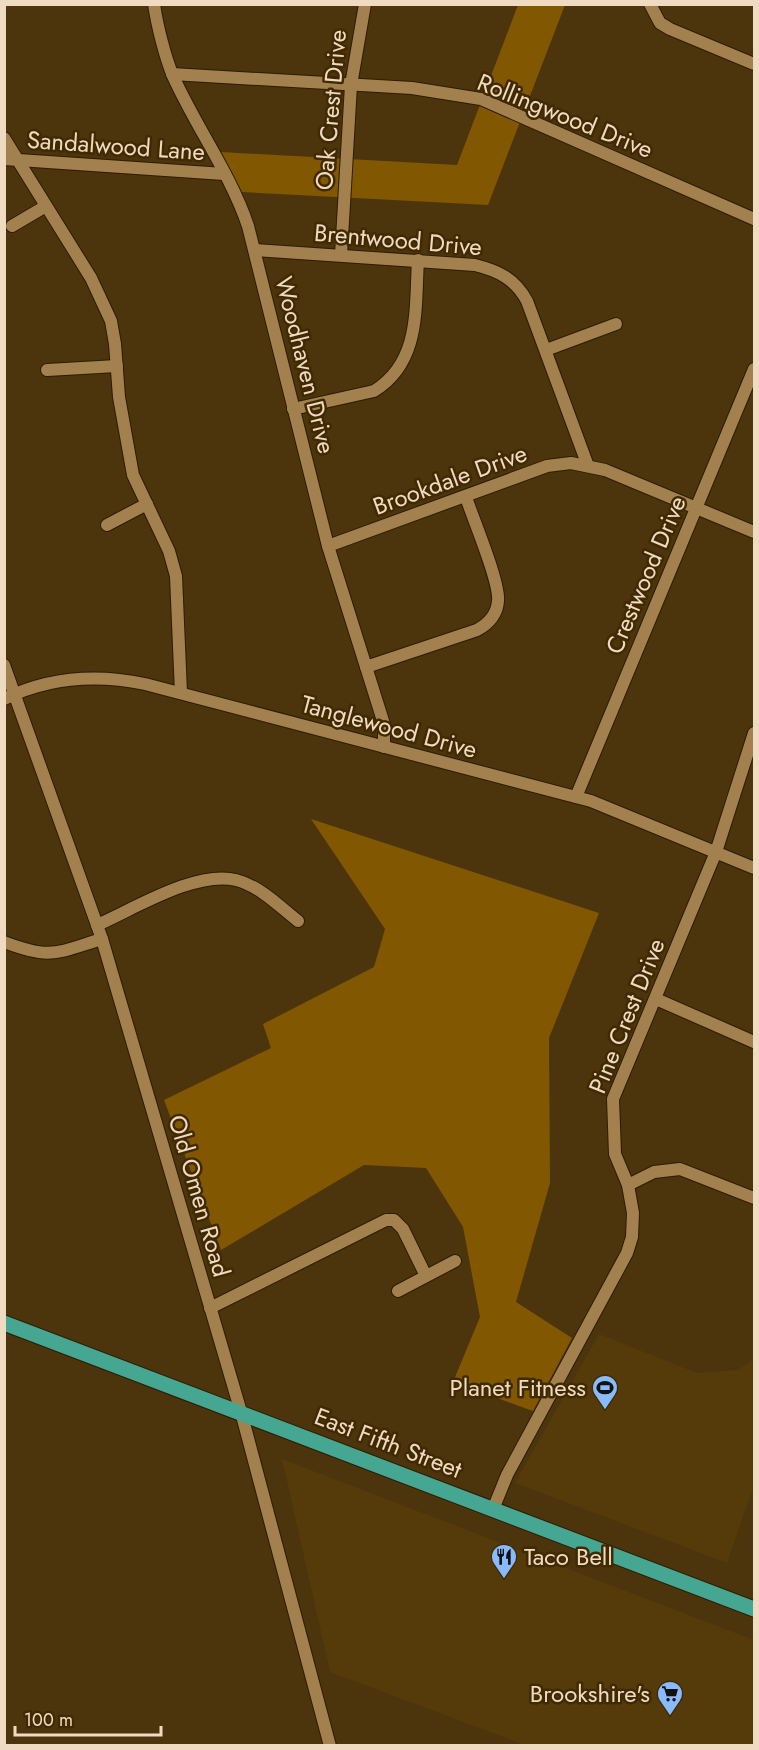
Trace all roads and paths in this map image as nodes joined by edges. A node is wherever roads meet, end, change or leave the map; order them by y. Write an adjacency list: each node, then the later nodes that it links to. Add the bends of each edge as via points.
1 (154, 4): 5 (street, Woodhaven Drive)
2 (365, 4): 6 (street, Oak Crest Drive)
3 (650, 4): 4 (street, via 660,23 670,29)
4 (754, 64)
5 (172, 74): 6 (street, Rollingwood Drive); 9 (street, Woodhaven Drive)
6 (351, 85): 11 (street, Rollingwood Drive, via 481,99); 14 (street, Oak Crest Drive)
7 (4, 138): 8 (street)
8 (11, 160): 9 (street, Sandalwood Lane); 10 (street)
9 (224, 174): 13 (street, Woodhaven Drive, via 236,193)
10 (46, 206): 12 (street); 18 (street, via 102,299 111,321)
11 (754, 219)
12 (12, 226)
13 (255, 250): 14 (street, Brentwood Drive); 21 (street, Woodhaven Drive)
14 (341, 255): 15 (street, Brentwood Drive)
15 (418, 260): 17 (street, Brentwood Drive, via 483,267 518,285); 21 (street, via 415,325 404,362 374,391)
16 (616, 324): 17 (street)
17 (546, 350): 22 (street, Brentwood Drive)
18 (117, 366): 20 (street); 24 (street, via 133,475)
19 (754, 369): 25 (street, Crestwood Drive)
20 (47, 370)
21 (293, 410): 28 (street, Woodhaven Drive)
22 (588, 466): 23 (street, Brookdale Drive, via 547,466); 25 (street)
23 (466, 497): 28 (street, Brookdale Drive); 30 (street, via 497,589 497,609 492,619 477,630)
24 (147, 504): 26 (street); 31 (street, via 170,551 176,576)
25 (697, 509): 27 (street); 35 (street, Crestwood Drive)
26 (107, 525)
27 (754, 532)
28 (328, 546): 30 (street, Woodhaven Drive)
29 (4, 665): 32 (street, Old Omen Road)
30 (366, 667): 34 (street, Woodhaven Drive, via 384,724)
31 (180, 693): 32 (street, Tanglewood Drive, via 111,677 79,678); 34 (street, Tanglewood Drive)
32 (10, 696): 39 (street, Old Omen Road)
33 (754, 732): 36 (street, Pine Crest Drive)
34 (384, 747): 35 (street, Tanglewood Drive)
35 (576, 797): 36 (street, Tanglewood Drive)
36 (716, 852): 37 (street, Tanglewood Drive); 42 (street, Pine Crest Drive)
37 (754, 868)
38 (298, 921): 39 (street, via 254,887 236,880 209,878)
39 (97, 925): 40 (street, Old Omen Road)
40 (102, 939): 41 (street, via 42,955); 49 (street, Old Omen Road)
41 (4, 942)
42 (656, 999): 43 (street); 44 (street, Pine Crest Drive, via 613,1099 615,1154)
43 (754, 1042)
44 (628, 1185): 45 (street, via 654,1172 680,1169); 52 (street, Pine Crest Drive, via 633,1229 624,1260 507,1475)
45 (754, 1198)
46 (455, 1261): 47 (street)
47 (426, 1276): 48 (street); 49 (street, via 403,1229 393,1220 386,1220)
48 (398, 1291)
49 (210, 1308): 51 (street, Old Omen Road)
50 (4, 1323): 51 (main road, East Fifth Street)
51 (242, 1412): 52 (main road, East Fifth Street); 54 (street, Old Omen Road)
52 (494, 1507): 53 (main road, East Fifth Street)
53 (754, 1609)
54 (330, 1746)

